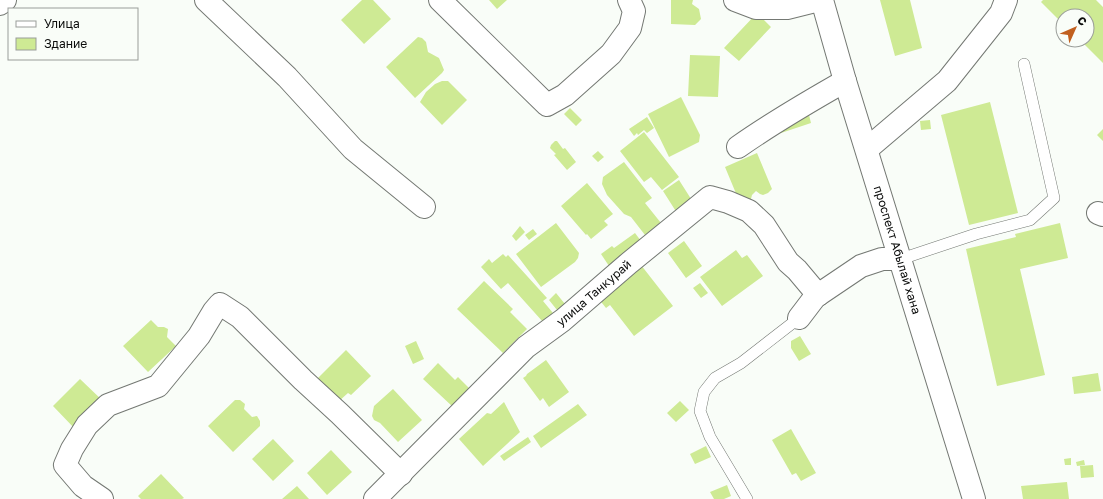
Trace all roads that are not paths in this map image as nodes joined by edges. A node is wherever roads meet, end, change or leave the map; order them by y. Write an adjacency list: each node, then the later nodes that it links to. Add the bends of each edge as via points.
1 (5, 0): 8 (street)
2 (206, 0): 13 (street, via 287,77 353,149)
3 (440, 0): 4 (street, via 547,105 564,95 612,54 630,28 634,11)
4 (630, 0)
5 (735, 0): 6 (street, via 756,8 786,8)
6 (821, 0): 10 (street, проспект Абылай хана)
7 (1006, 0): 12 (street, via 1001,13 947,81)
8 (0, 4)
9 (1024, 64): 14 (lane, via 1054,198 1030,220 976,234)
10 (845, 81): 11 (street); 12 (street, проспект Абылай хана)
11 (738, 147)
12 (867, 149): 14 (street, проспект Абылай хана)
13 (424, 207)
14 (901, 259): 15 (street, via 882,259 861,266); 21 (street, проспект Абылай хана)
15 (818, 295): 16 (street); 17 (street, улица Танкурай, via 788,262 764,226 754,216 728,202 710,197 628,263 563,320 526,347)
16 (799, 318): 20 (lane, via 741,363 715,378 704,392 700,411 710,437)
17 (401, 474): 18 (street, via 240,317 220,304 200,336 158,386 108,405 87,425 72,449 65,465 83,486); 19 (street, улица Танкурай)
18 (102, 499)
19 (375, 499)
20 (747, 499)
21 (974, 499)

